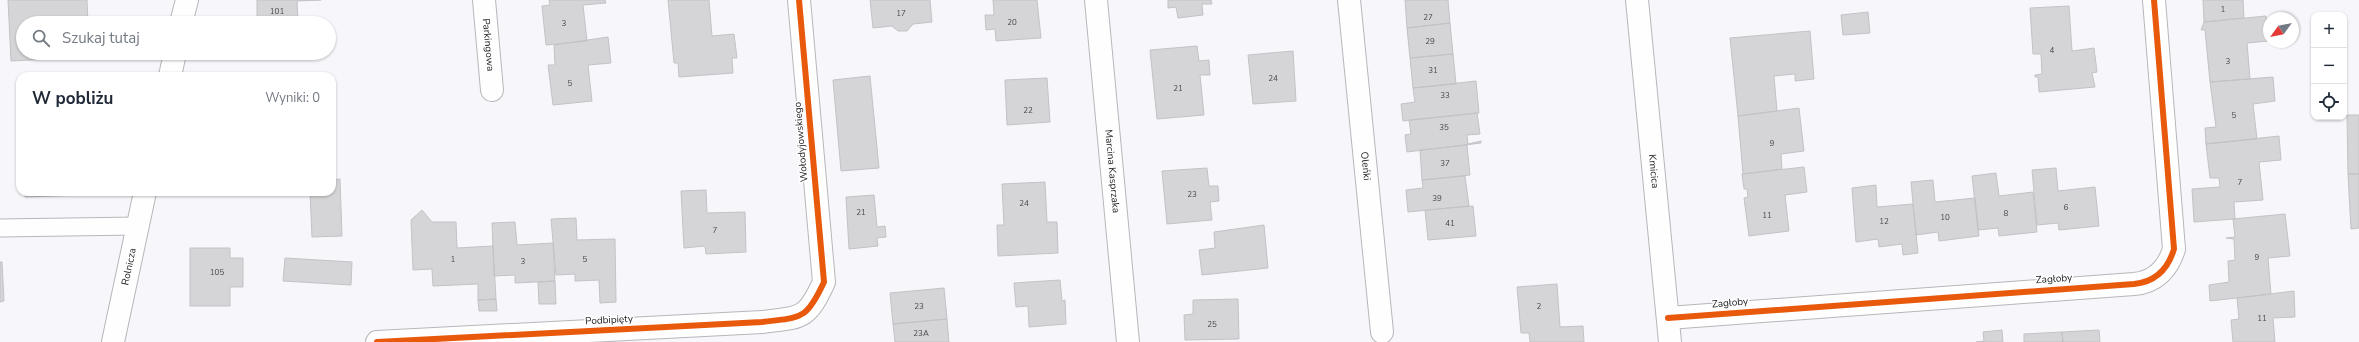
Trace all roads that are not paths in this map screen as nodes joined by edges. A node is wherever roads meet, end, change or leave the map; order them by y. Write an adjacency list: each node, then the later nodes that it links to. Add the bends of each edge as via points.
1 (186, 0): 8 (street)
2 (484, 0): 11 (street, Parkingowa)
3 (798, 0): 15 (street, Wołodyjowskiego)
4 (1096, 0): 20 (street, Marcina Kasprzaka)
5 (1349, 0): 17 (street, Oleńki)
6 (1637, 0): 16 (street, Kmicica)
7 (2154, 0): 16 (street, Zagłoby, via 2174,249 2170,262 2155,277 2134,284)
8 (183, 16)
9 (173, 60): 10 (street)
10 (171, 72)
11 (492, 90)
12 (144, 196): 13 (street, Rolnicza)
13 (137, 226): 14 (lane); 18 (street, Rolnicza)
14 (0, 228)
15 (824, 282): 19 (street, Podbipięty, via 811,308 803,316 795,318)
16 (1668, 318): 21 (street, Kmicica)
17 (1382, 332)
18 (113, 342)
19 (377, 342)
20 (1128, 342)
21 (1670, 342)

